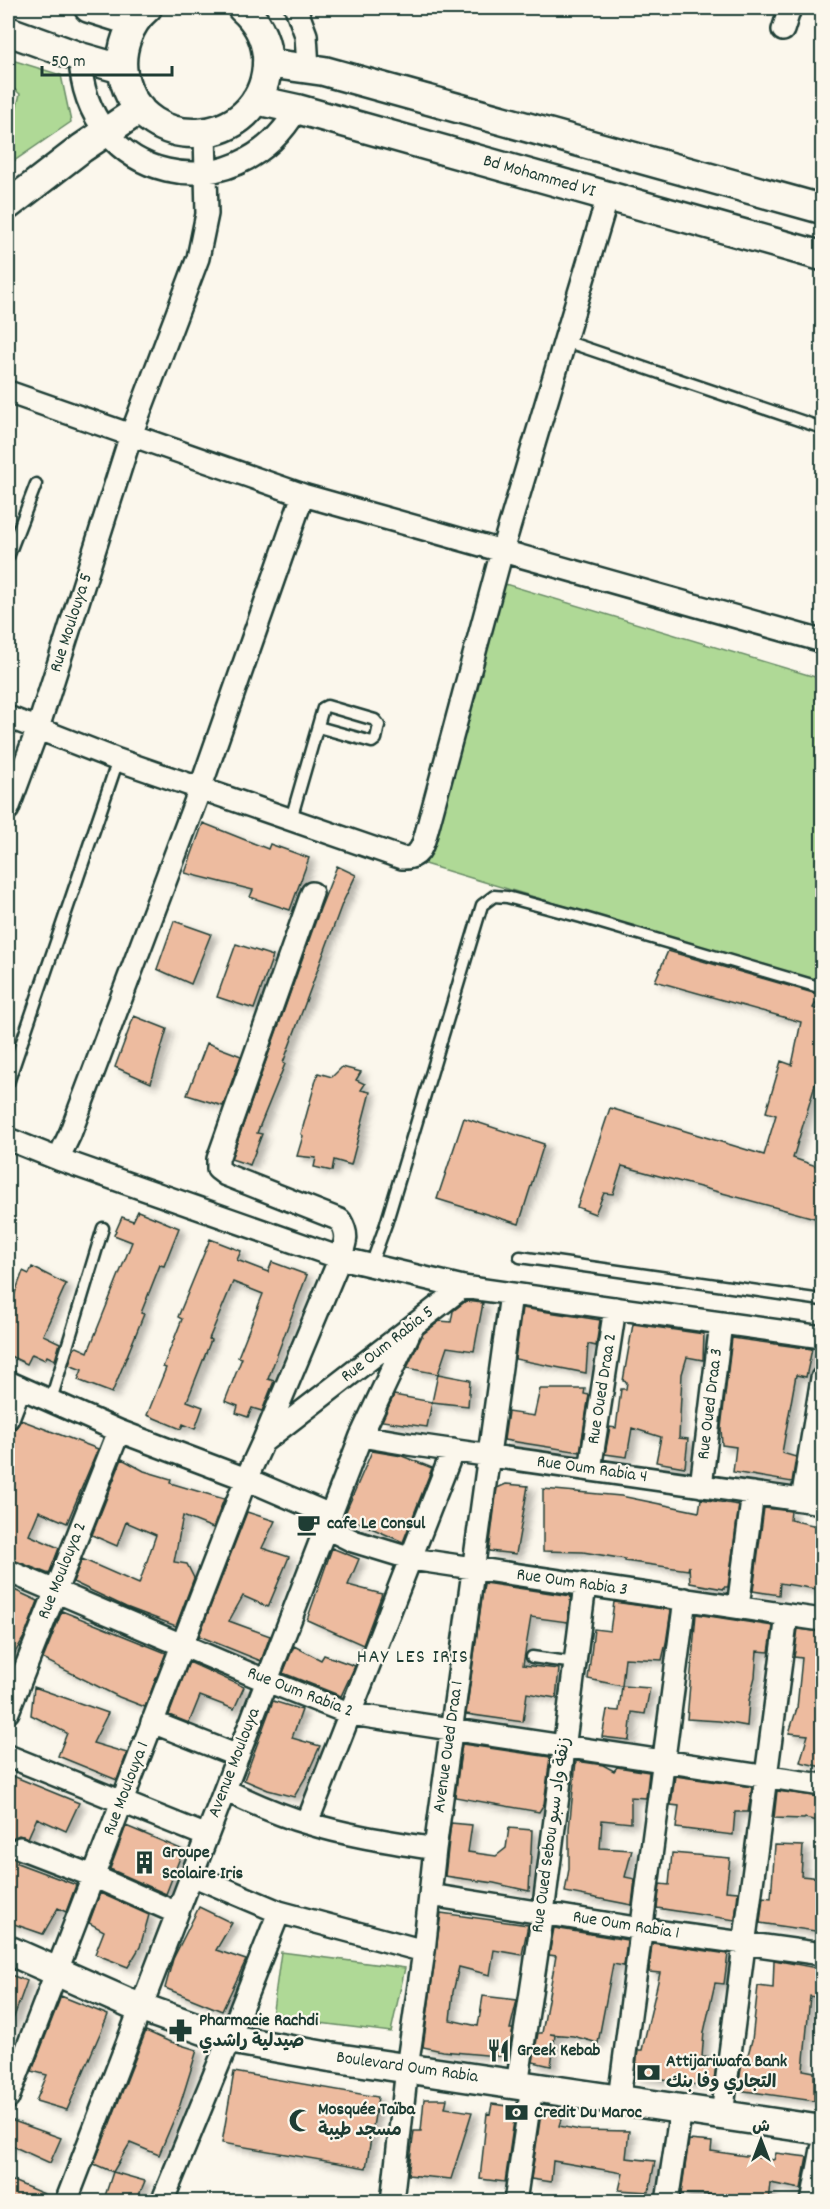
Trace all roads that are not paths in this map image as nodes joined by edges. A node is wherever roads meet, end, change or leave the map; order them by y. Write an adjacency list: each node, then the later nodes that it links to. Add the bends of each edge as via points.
1 (89, 8): 5 (street)
2 (296, 8): 10 (street, via 306,35)
3 (790, 8): 6 (street)
4 (253, 11): 9 (street, via 264,39)
5 (141, 12): 11 (street, via 127,36)
6 (783, 30)
7 (8, 31): 8 (street)
8 (80, 57): 11 (street); 15 (street, via 86,97)
9 (267, 63): 10 (street); 12 (street)
10 (308, 68): 20 (street)
11 (122, 69): 13 (street, via 128,91)
12 (256, 100): 14 (street, Bd Mohammed VI); 16 (street, via 229,126)
13 (140, 109): 15 (street); 16 (street, via 169,129)
14 (297, 109): 17 (street, via 281,133 260,153 234,166); 18 (street, Bd Mohammed VI)
15 (105, 131): 17 (street, via 126,151 150,165); 19 (street)
16 (205, 133): 17 (street, Rue Moulouya 5)
17 (206, 173): 25 (street, Rue Moulouya 5, via 207,214 198,258)
18 (608, 196): 21 (street, Bd Mohammed VI); 22 (street)
19 (8, 205)
20 (822, 209)
21 (822, 256)
22 (565, 341): 24 (lane); 28 (street)
23 (8, 392): 25 (street)
24 (822, 428)
25 (131, 435): 27 (street); 33 (street, Rue Moulouya 5)
26 (36, 484): 29 (lane)
27 (303, 495): 28 (street); 35 (street)
28 (502, 551): 30 (street); 37 (street, via 418,855 402,858)
29 (8, 557)
30 (822, 641)
31 (8, 717): 33 (street)
32 (318, 727): 32 (lane, via 327,706 375,720 379,725 372,742); 37 (lane)
33 (38, 728): 34 (street); 36 (street, Rue Moulouya 5)
34 (118, 760): 35 (street); 40 (lane)
35 (200, 789): 37 (street); 42 (street)
36 (8, 809)
37 (291, 819)
38 (312, 893): 45 (street, via 218,1159 219,1169 226,1175 340,1220 347,1239)
39 (822, 988): 46 (lane, via 581,916 494,896 482,906)
40 (8, 1083)
41 (8, 1139): 42 (street)
42 (58, 1159): 45 (street)
43 (103, 1228): 56 (lane)
44 (520, 1257): 49 (lane)
45 (340, 1258): 46 (street); 60 (street)
46 (371, 1265): 47 (street)
47 (463, 1287): 48 (street); 52 (street, Rue Oum Rabia 5)
48 (511, 1294): 50 (street); 62 (street, Avenue Oued Draa 1)
49 (822, 1300)
50 (615, 1308): 51 (street); 63 (street, Rue Oued Draa 2)
51 (721, 1323): 53 (street); 65 (street, Rue Oued Draa 3)
52 (412, 1327): 59 (street, Avenue Moulouya); 60 (street, Rue Oum Rabia 5)
53 (822, 1337)
54 (822, 1378): 67 (street)
55 (14, 1384): 56 (street); 57 (street)
56 (51, 1400): 58 (street)
57 (8, 1418)
58 (119, 1431): 64 (street); 73 (street, Rue Moulouya 2)
59 (361, 1436): 61 (street, Rue Oum Rabia 4); 68 (street, Avenue Moulouya)
60 (263, 1442): 64 (street, Rue Oum Rabia 5)
61 (453, 1450): 62 (street, Rue Oum Rabia 4); 69 (street)
62 (488, 1455): 63 (street, Rue Oum Rabia 4); 70 (street, Avenue Oued Draa 1)
63 (590, 1470): 65 (street, Rue Oum Rabia 4)
64 (246, 1479): 68 (street, Rue Oum Rabia 3); 78 (street, Rue Moulouya 1)
65 (701, 1486): 66 (street, Rue Oum Rabia 4)
66 (753, 1493): 67 (street, Rue Oum Rabia 4); 75 (street)
67 (812, 1502)
68 (328, 1521): 69 (street, Rue Oum Rabia 3, via 353,1541); 81 (street, Avenue Moulouya)
69 (412, 1560): 70 (street, Rue Oum Rabia 3); 83 (street)
70 (474, 1568): 72 (street, Rue Oum Rabia 3); 85 (street, Avenue Oued Draa 1)
71 (8, 1571): 73 (street, Rue Oum Rabia 2)
72 (585, 1584): 74 (street, Rue Oum Rabia 3); 80 (street, Rue Oued Sebou زنقة واد سبو)
73 (56, 1590): 78 (street, Rue Oum Rabia 2); 82 (street, Rue Moulouya 2)
74 (685, 1599): 75 (street, Rue Oum Rabia 3); 89 (street)
75 (738, 1607): 76 (street, Rue Oum Rabia 3)
76 (788, 1615): 77 (street, Rue Oum Rabia 3); 90 (street)
77 (822, 1620)
78 (182, 1645): 81 (street, Rue Oum Rabia 2); 84 (street, Rue Moulouya 1)
79 (532, 1657): 80 (lane)
80 (575, 1663): 86 (street, Rue Oued Sebou زنقة واد سبو)
81 (267, 1681): 83 (street, Rue Oum Rabia 2); 88 (street, Avenue Moulouya)
82 (8, 1712)
83 (351, 1714): 85 (street, Rue Oum Rabia 2); 94 (street)
84 (152, 1722): 88 (street); 93 (street, Rue Moulouya 1)
85 (452, 1730): 86 (street, Rue Oum Rabia 2); 97 (street, Avenue Oued Draa 1)
86 (564, 1747): 89 (street, Rue Oum Rabia 2); 103 (street, Rue Oued Sebou زنقة واد سبو)
87 (8, 1756): 93 (street)
88 (238, 1756): 92 (street, Avenue Moulouya)
89 (665, 1763): 90 (street, Rue Oum Rabia 2); 104 (street)
90 (767, 1777): 91 (street, Rue Oum Rabia 2); 105 (street)
91 (822, 1785)
92 (225, 1790): 94 (street); 95 (street, Avenue Moulouya)
93 (122, 1802): 95 (street); 99 (street, Rue Moulouya 1)
94 (307, 1823): 97 (street)
95 (207, 1836): 98 (street, Avenue Moulouya)
96 (20, 1848): 99 (street)
97 (435, 1849): 100 (street, Avenue Oued Draa 1)
98 (192, 1875): 101 (street); 102 (street, Avenue Moulouya)
99 (93, 1876): 102 (street); 109 (street, Rue Moulouya 1)
100 (430, 1895): 103 (street, Rue Oum Rabia 1); 107 (street, Avenue Oued Draa 1)
101 (279, 1911): 107 (street); 111 (street)
102 (177, 1913): 110 (street, Avenue Moulouya)
103 (543, 1913): 104 (street, Rue Oum Rabia 1); 113 (street, Rue Oued Sebou زنقة واد سبو)
104 (642, 1929): 105 (street, Rue Oum Rabia 1); 115 (street)
105 (744, 1943): 108 (street, Rue Oum Rabia 1); 117 (street)
106 (8, 1950): 109 (street, Boulevard Oum Rabia)
107 (424, 1950): 112 (street, Avenue Oued Draa 1)
108 (822, 1954)
109 (56, 1971): 110 (street, Boulevard Oum Rabia); 114 (street, Rue Moulouya 1)
110 (141, 2008): 111 (street, Boulevard Oum Rabia); 120 (street, Avenue Moulouya)
111 (229, 2039): 112 (street, Boulevard Oum Rabia); 121 (street)
112 (407, 2068): 113 (street, Boulevard Oum Rabia); 122 (street, Avenue Oued Draa 1)
113 (525, 2086): 115 (street, Boulevard Oum Rabia); 123 (street, Rue Oued Sebou زنقة واد سبو)
114 (8, 2098)
115 (619, 2099): 116 (street, Boulevard Oum Rabia)
116 (681, 2109): 117 (street, Boulevard Oum Rabia); 124 (street)
117 (722, 2115): 118 (street, Boulevard Oum Rabia)
118 (822, 2130)
119 (822, 2149): 125 (street)
120 (66, 2202)
121 (162, 2202)
122 (392, 2202)
123 (515, 2202)
124 (667, 2202)
125 (812, 2202)

